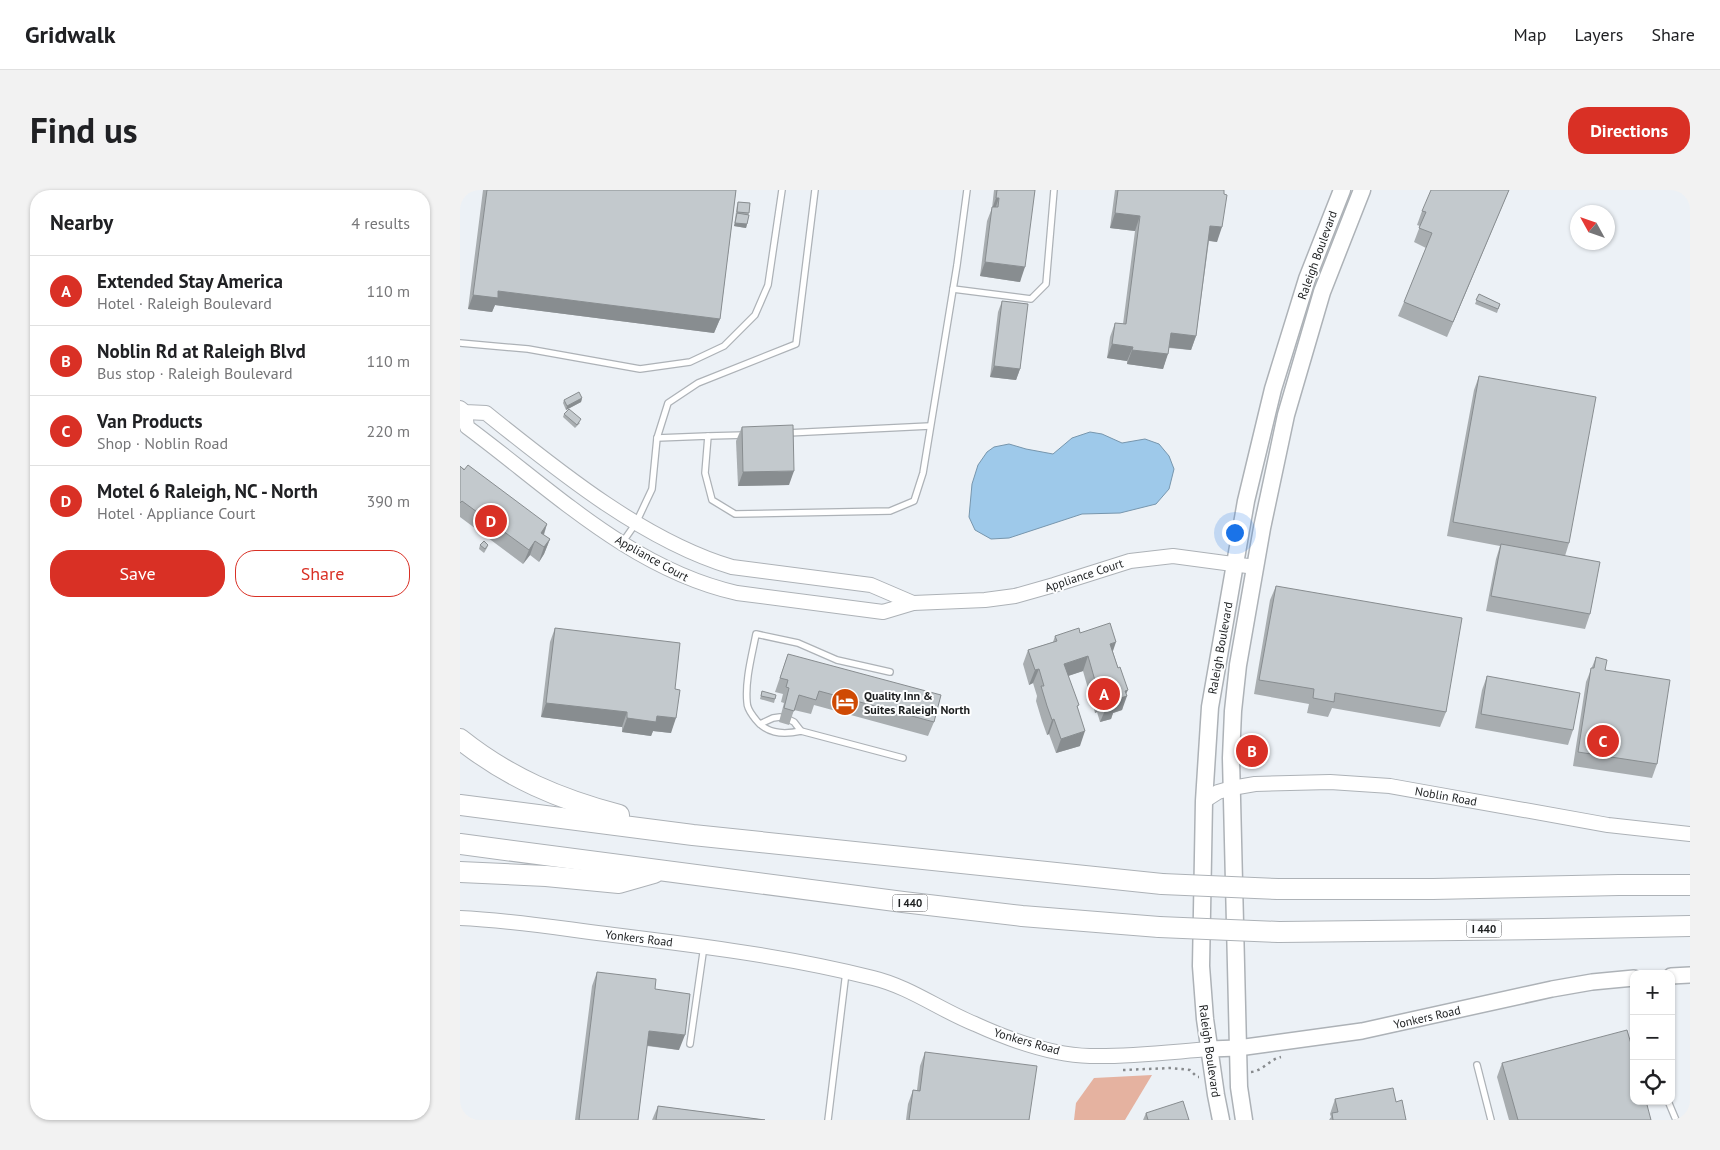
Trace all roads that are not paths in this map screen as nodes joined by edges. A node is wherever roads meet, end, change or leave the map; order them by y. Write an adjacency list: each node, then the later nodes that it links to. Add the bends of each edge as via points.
1 (782, 190): 8 (lane, via 768,285 755,315 724,346 690,362 640,369 528,349)
2 (815, 190): 14 (lane, via 796,344 698,383 668,403)
3 (966, 190): 7 (lane)
4 (1054, 190): 7 (lane, via 1046,284 1031,298)
5 (1342, 190): 17 (main road, Raleigh Boulevard, via 1302,294 1272,389)
6 (1362, 190): 18 (main road, Raleigh Boulevard, via 1322,292 1288,406)
7 (953, 289): 10 (lane)
8 (460, 343)
9 (463, 410): 15 (street, Appliance Court, via 486,413); 16 (street, Appliance Court, via 467,427 551,494)
10 (930, 426): 11 (lane); 13 (lane, via 923,473 914,502 890,511 735,514 712,500 705,473)
11 (776, 433)
12 (757, 434): 13 (lane)
13 (708, 436): 14 (lane)
14 (657, 438): 15 (lane, via 652,489)
15 (636, 523): 16 (lane); 19 (street, Appliance Court, via 717,563 871,585)
16 (622, 543): 19 (street, Appliance Court, via 669,571 737,593 883,612)
17 (1235, 563): 18 (street, Appliance Court); 19 (street, Appliance Court, via 1174,556 1130,561 1015,596); 28 (main road, Raleigh Boulevard, via 1210,707)
18 (1255, 567): 27 (main road, Raleigh Boulevard, via 1235,688 1231,734)
19 (913, 603)
20 (890, 672): 23 (lane, via 837,660 798,643 756,634 746,690 747,705)
21 (780, 717): 23 (lane)
22 (790, 720): 24 (lane)
23 (760, 724): 24 (lane, via 778,733)
24 (801, 731): 26 (lane)
25 (460, 739): 31 (highway, via 488,760 554,795)
26 (902, 758)
27 (1232, 788): 28 (street, Noblin Road); 30 (street, Noblin Road, via 1255,784 1330,782 1390,786 1608,825); 44 (main road, Raleigh Boulevard)
28 (1204, 801): 45 (main road, Raleigh Boulevard, via 1201,966)
29 (460, 805): 31 (highway)
30 (1690, 834)
31 (693, 835): 35 (highway, bridge, via 1162,884 1278,889)
32 (460, 844): 33 (highway, I 440)
33 (661, 871): 34 (highway, via 619,883); 37 (highway, I 440, bridge, via 1013,915 1159,927 1279,932)
34 (460, 872)
35 (1690, 885)
36 (460, 918): 38 (street, Yonkers Road)
37 (1690, 926)
38 (704, 946): 39 (street, Yonkers Road); 43 (lane)
39 (846, 972): 45 (street, Yonkers Road, via 908,990 973,1024 1042,1048 1088,1056); 48 (lane)
40 (1690, 975): 41 (main road)
41 (1675, 976)
42 (1630, 978): 44 (main road, Yonkers Road, via 1552,989 1362,1031)
43 (690, 1044)
44 (1238, 1048): 45 (main road, Yonkers Road); 50 (main road, Raleigh Boulevard)
45 (1209, 1049): 49 (main road, Raleigh Boulevard)
46 (1477, 1065): 51 (lane)
47 (1670, 1105): 52 (lane)
48 (828, 1120)
49 (1221, 1120)
50 (1244, 1120)
51 (1491, 1120)
52 (1676, 1120)

